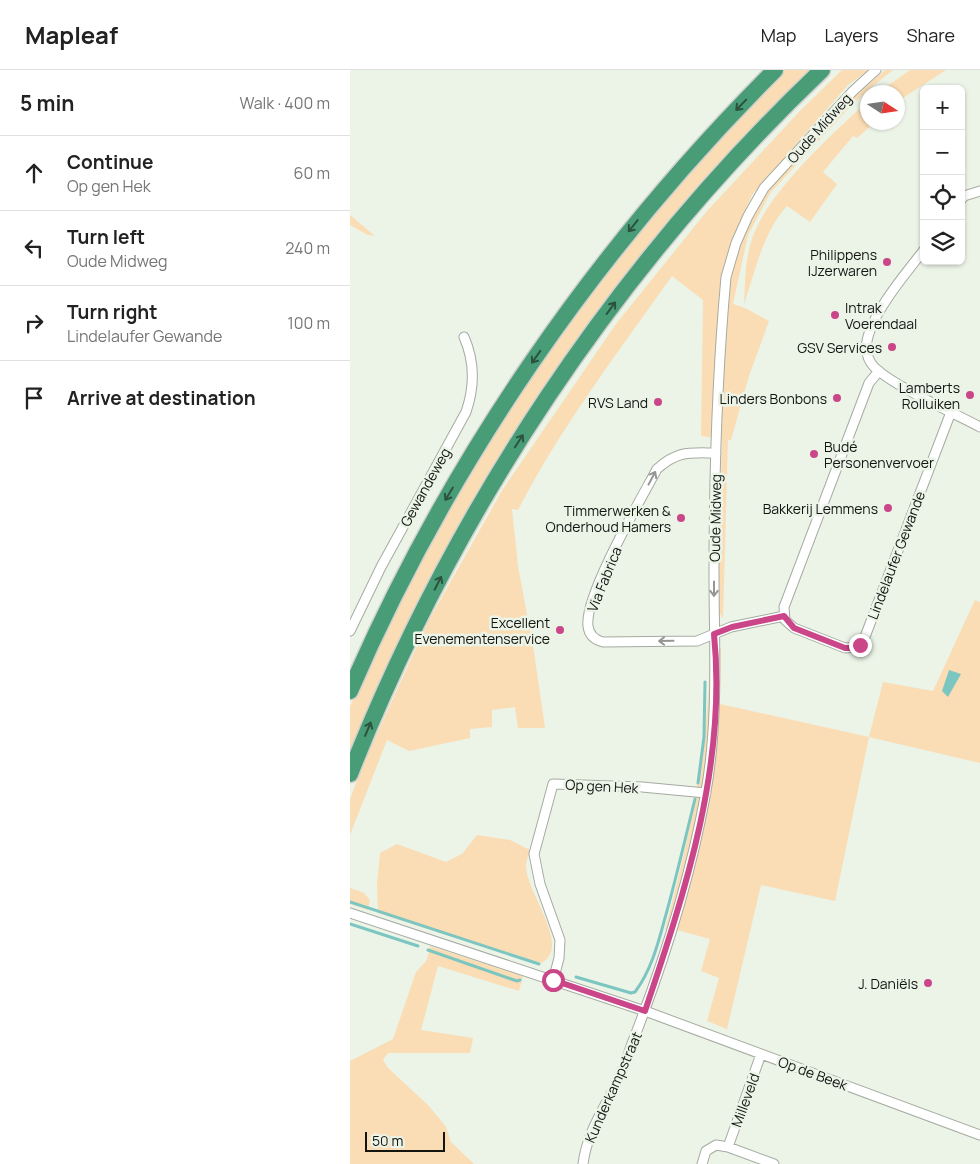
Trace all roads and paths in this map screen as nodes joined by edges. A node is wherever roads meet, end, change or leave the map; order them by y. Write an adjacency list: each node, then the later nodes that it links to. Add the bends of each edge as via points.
1 (775, 70): 15 (highway, one-way to 15, via 650,206 526,371 420,545)
2 (822, 70): 16 (highway, one-way to 2, via 400,657 440,578 486,495 545,402 619,298 685,216 759,133)
3 (876, 70): 11 (street, Oude Midweg, via 852,91 764,188 736,243 724,294)
4 (980, 191): 5 (street)
5 (965, 196)
6 (920, 255): 8 (street, via 873,324 867,341 867,354)
7 (464, 337): 13 (street, Gewandeweg, via 473,370 466,412 381,567)
8 (879, 371): 9 (street); 12 (street, via 869,383 785,602)
9 (951, 412): 10 (street); 12 (street, Lindelaufer Gewande, via 863,642 857,647 845,648 794,628)
10 (980, 427)
11 (716, 453): 14 (street, Oude Midweg, one-way to 14); 14 (street, Via Fabrica, one-way to 11, via 697,641 603,642 590,634 587,624 600,581 657,469 671,456)
12 (784, 616): 14 (street)
13 (350, 631)
14 (714, 634): 17 (street, Oude Midweg, via 714,741)
15 (350, 691)
16 (350, 774)
17 (706, 793): 19 (street, Op gen Hek, via 552,784 534,854 540,884 560,940); 20 (street, Oude Midweg, via 678,912)
18 (350, 913): 19 (street)
19 (553, 980): 20 (street)
20 (645, 1011): 21 (street, Op de Beek); 24 (street, Kunderkampstraat, via 620,1076 594,1124)
21 (762, 1054): 22 (street, Op de Beek); 23 (street, Milleveld)
22 (980, 1135)
23 (728, 1147): 25 (street, via 716,1145 706,1151); 26 (street)
24 (583, 1164)
25 (702, 1164)
26 (774, 1164)

